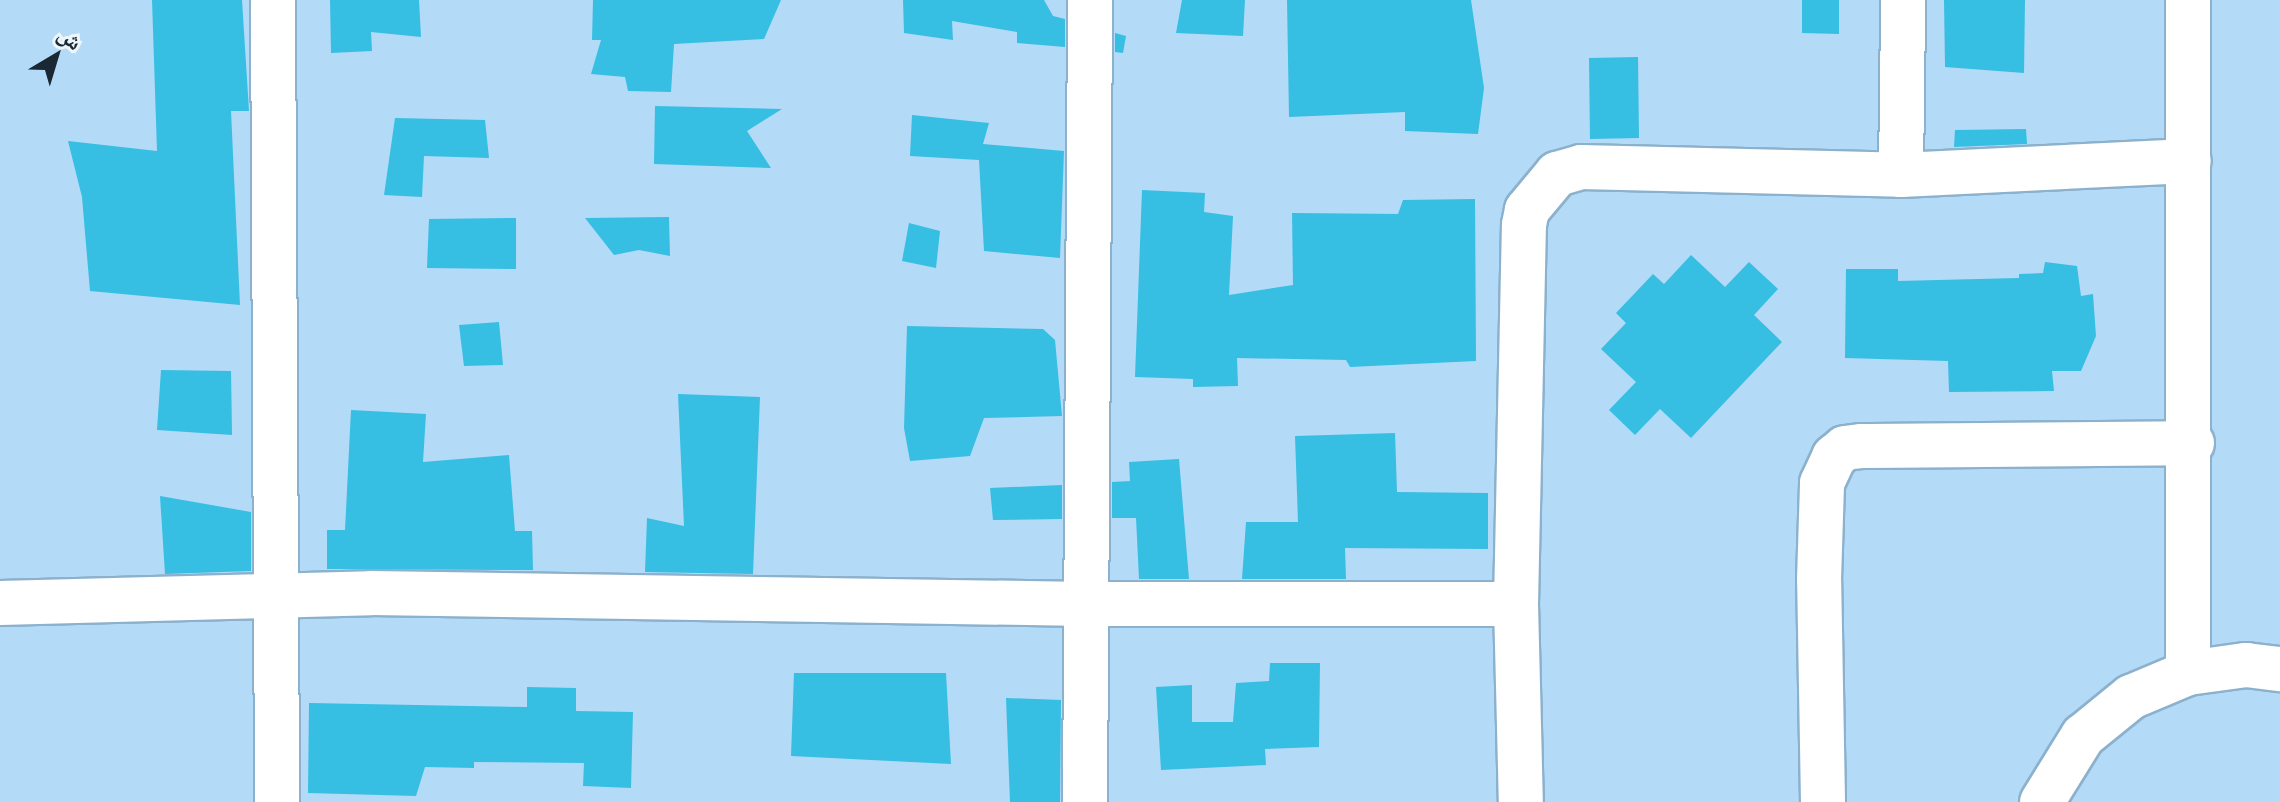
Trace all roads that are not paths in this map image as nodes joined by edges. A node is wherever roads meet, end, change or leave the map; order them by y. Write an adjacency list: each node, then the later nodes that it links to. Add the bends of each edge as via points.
1 (273, 0): 8 (street)
2 (1090, 0): 10 (street)
3 (1903, 0): 6 (street)
4 (2188, 0): 5 (street)
5 (2189, 161): 6 (street); 7 (street)
6 (1901, 175): 11 (street, via 1581,167 1549,180 1527,210 1524,225)
7 (2192, 443): 13 (street); 17 (street, via 1862,446 1845,448 1834,457 1822,483 1819,565)
8 (276, 594): 9 (street); 10 (street); 14 (street)
9 (0, 603)
10 (1087, 604): 11 (street); 15 (street)
11 (1516, 604): 16 (street)
12 (2280, 669): 13 (street, via 2246,665)
13 (2188, 673): 18 (street, via 2131,697 2083,736)
14 (277, 802)
15 (1085, 802)
16 (1521, 802)
17 (1823, 802)
18 (2042, 802)

